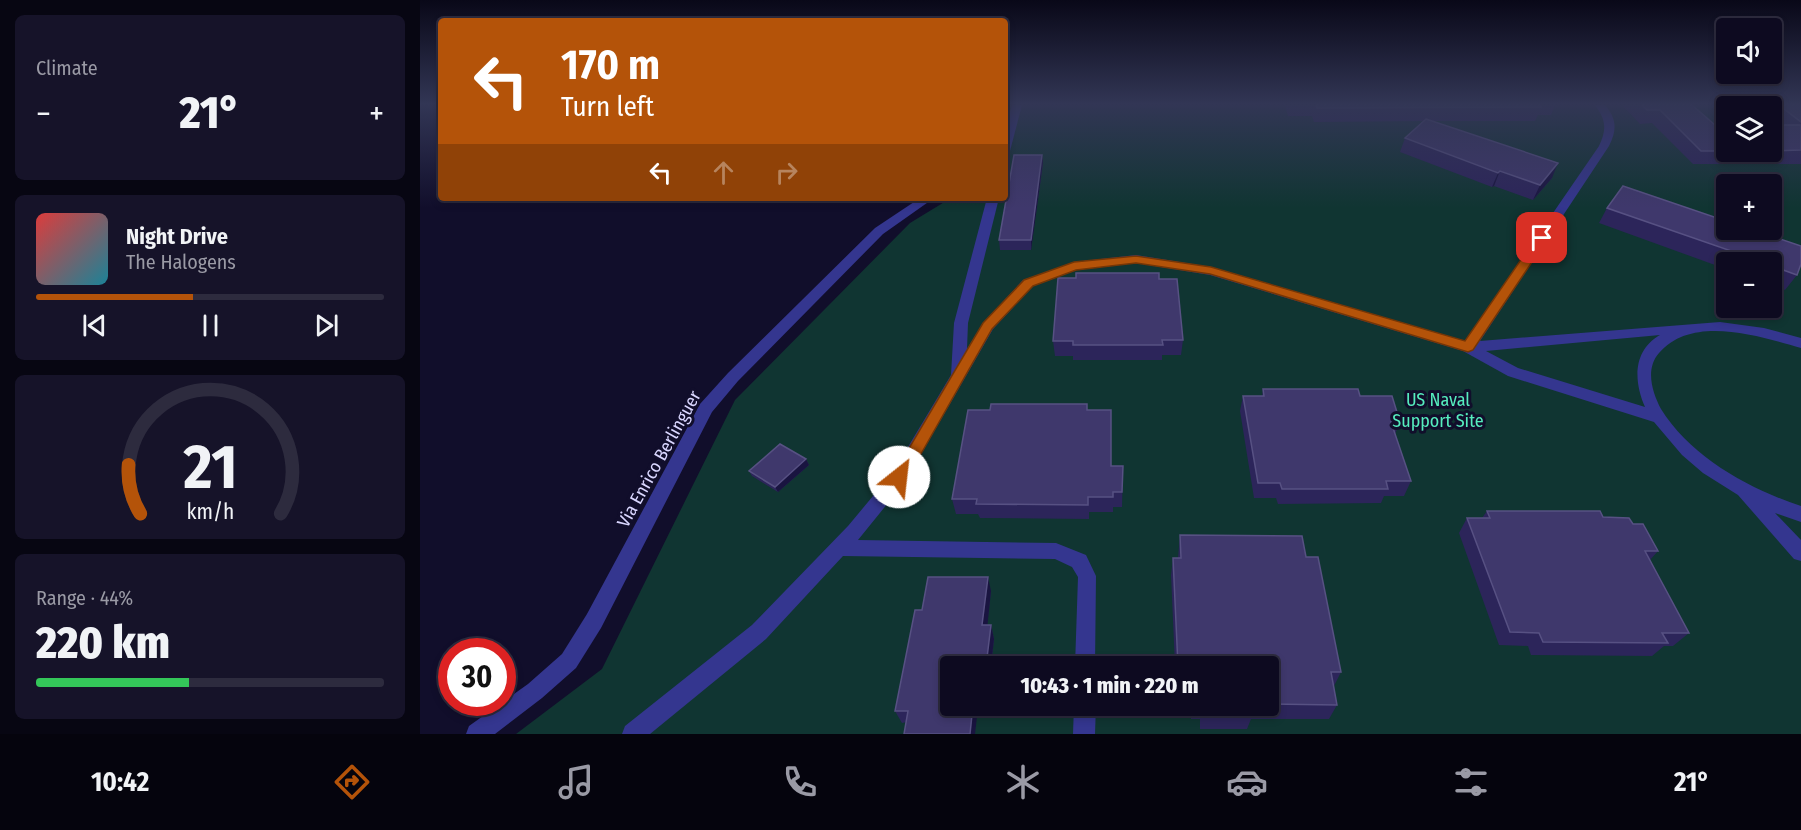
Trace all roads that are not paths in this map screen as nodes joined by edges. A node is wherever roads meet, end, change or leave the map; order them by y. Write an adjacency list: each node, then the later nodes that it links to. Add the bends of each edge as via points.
1 (1607, 139): 6 (street)
2 (924, 201): 15 (street, Via Enrico Berlinguer, via 879,231 706,408 569,661)
3 (992, 201): 7 (street, via 961,323)
4 (1703, 327): 5 (street, via 1742,328); 6 (street); 8 (street, via 1674,333 1654,346 1644,365 1644,389)
5 (1801, 343)
6 (1468, 347): 7 (street, via 1211,271 1136,259 1074,266 1028,283 988,326); 8 (street, via 1514,372)
7 (957, 377): 11 (street, via 899,477)
8 (1658, 417): 9 (street, via 1678,442)
9 (1742, 489): 10 (street); 12 (street)
10 (1801, 514)
11 (838, 548): 13 (street, via 1056,550 1079,561 1087,576); 16 (street, via 759,632)
12 (1801, 553)
13 (1086, 656)
14 (1085, 716): 17 (street)
15 (477, 734)
16 (633, 734)
17 (1084, 734)

